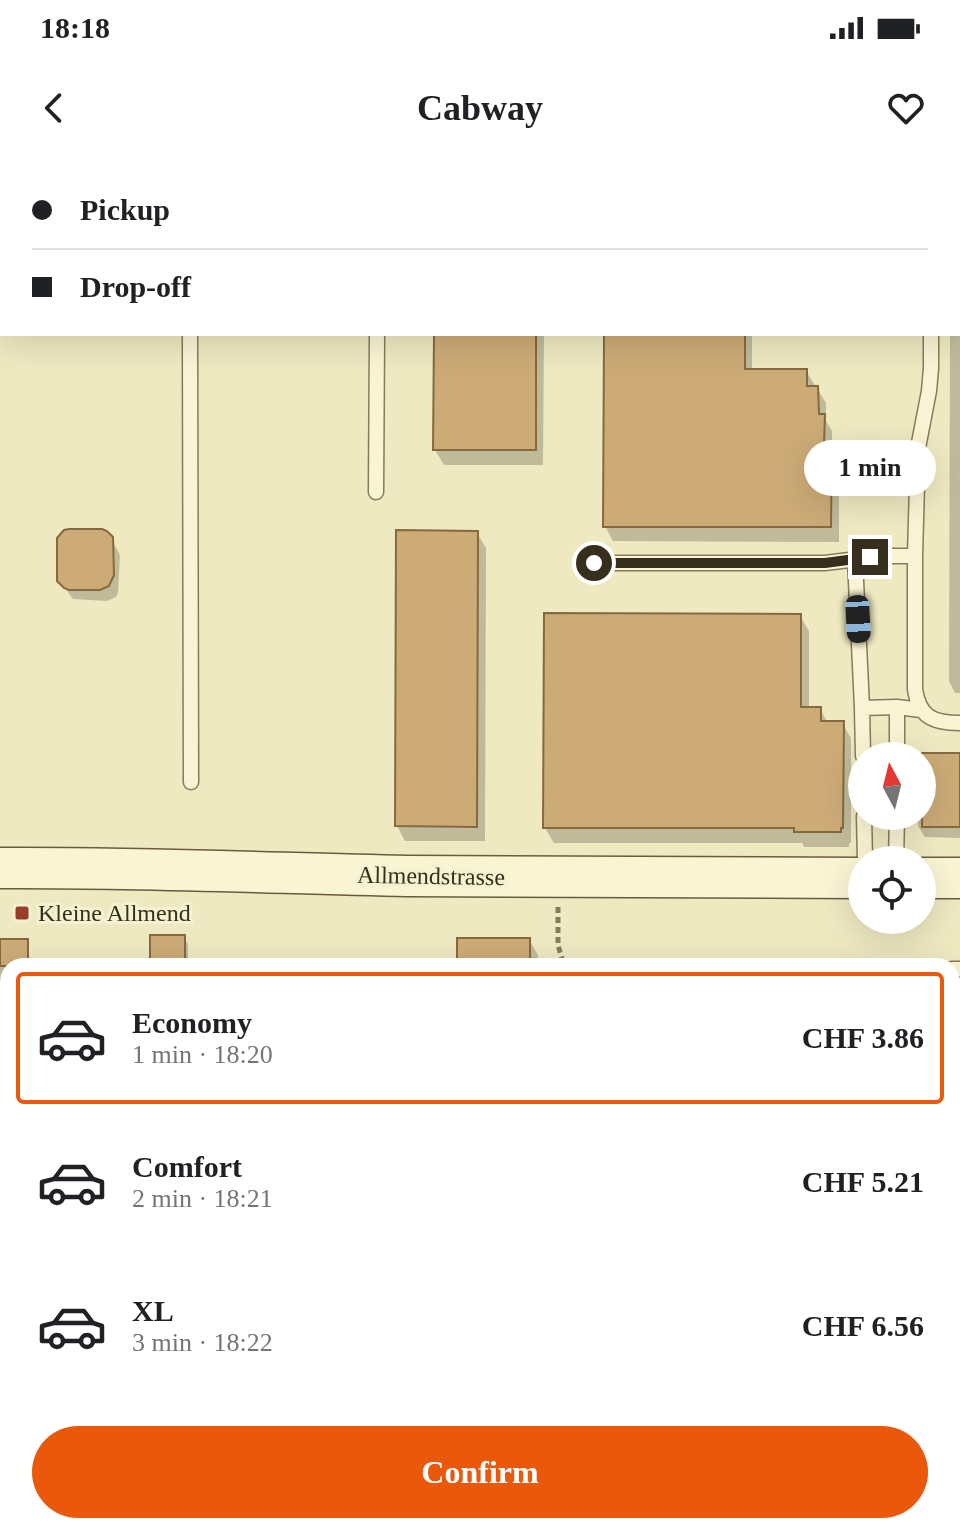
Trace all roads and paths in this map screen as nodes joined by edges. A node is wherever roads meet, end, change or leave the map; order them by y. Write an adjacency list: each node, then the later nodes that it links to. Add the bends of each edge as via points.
1 (190, 336): 14 (lane)
2 (377, 336): 4 (lane)
3 (931, 336): 5 (lane, via 929,391 918,448)
4 (376, 492)
5 (915, 556): 6 (lane); 10 (lane, via 915,689)
6 (855, 560): 7 (lane); 9 (lane)
7 (594, 563)
8 (897, 707): 9 (lane); 10 (lane); 13 (lane)
9 (862, 708): 12 (lane)
10 (921, 710): 11 (lane, via 938,722)
11 (960, 723)
12 (863, 742)
13 (897, 742)
14 (191, 782)
15 (0, 868): 16 (main road, Allmendstrasse)
16 (558, 878): 17 (main road, Allmendstrasse); 20 (path)
17 (848, 878)
18 (936, 878): 19 (main road)
19 (960, 878)
20 (562, 958)

